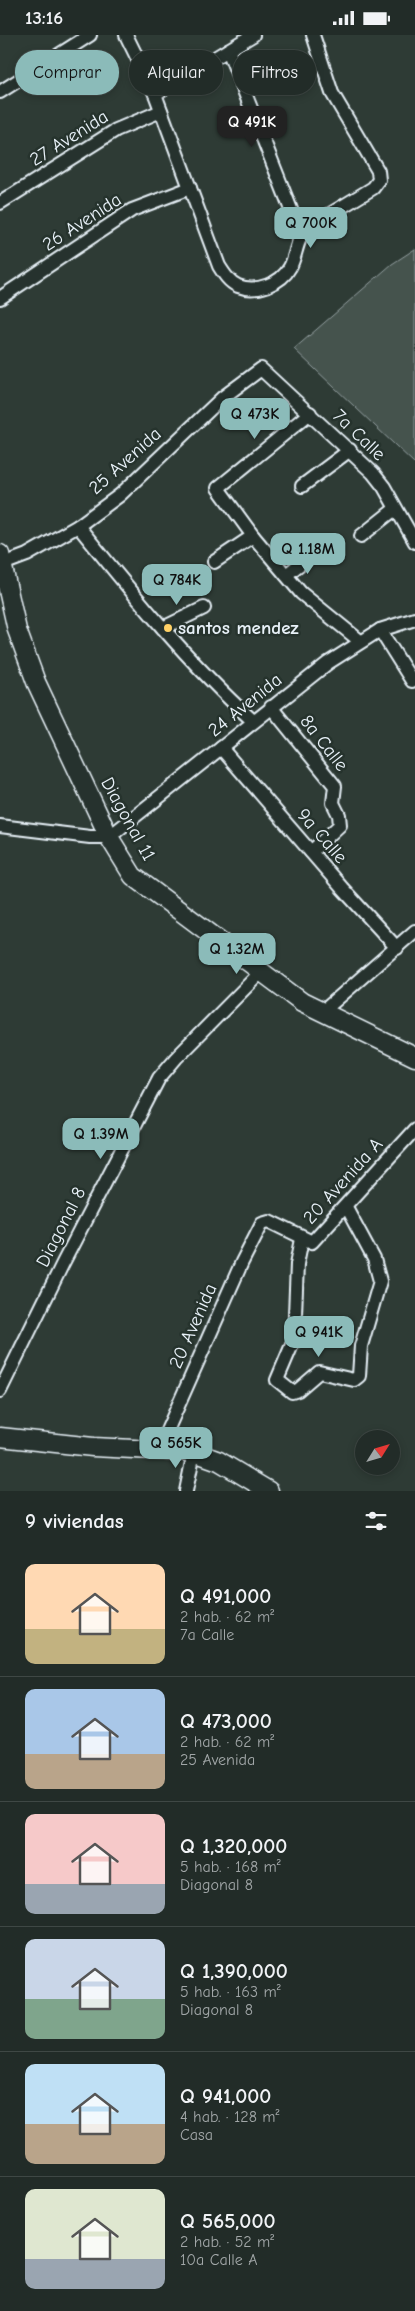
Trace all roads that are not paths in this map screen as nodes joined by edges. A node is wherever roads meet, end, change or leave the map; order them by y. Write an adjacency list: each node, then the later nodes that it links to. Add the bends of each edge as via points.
1 (90, 35): 8 (street)
2 (126, 35): 5 (street)
3 (253, 35): 6 (street)
4 (313, 35): 13 (street, via 332,93 378,171 379,180 373,188 320,219)
5 (133, 50)
6 (228, 50): 7 (street); 13 (street)
7 (223, 53)
8 (0, 92)
9 (155, 95): 10 (street)
10 (161, 111): 11 (street); 12 (street, 27 Avenida, via 116,130)
11 (190, 188): 13 (street, via 219,267 238,285 246,288 266,286 286,274); 14 (street, 26 Avenida, via 132,210)
12 (0, 203)
13 (301, 235)
14 (0, 298)
15 (261, 369): 16 (street, 7a Calle); 20 (street, 25 Avenida, via 222,398 126,490)
16 (310, 413): 17 (street, 7a Calle); 21 (street, via 218,488)
17 (350, 450): 18 (street); 19 (street, 7a Calle, via 384,487)
18 (302, 486)
19 (395, 509): 22 (street); 23 (street, 7a Calle)
20 (78, 526): 25 (street, 25 Avenida, via 28,555); 30 (street)
21 (253, 536): 26 (street); 27 (street)
22 (361, 536)
23 (415, 542)
24 (313, 554): 27 (street)
25 (2, 559): 38 (street, Diagonal 11, via 25,655)
26 (214, 562)
27 (286, 575): 32 (street, via 309,601)
28 (204, 608): 30 (street)
29 (415, 619): 31 (street, 24 Avenida)
30 (163, 629): 35 (street)
31 (380, 630): 32 (street, 24 Avenida); 33 (street)
32 (360, 641): 34 (street, 24 Avenida)
33 (412, 681)
34 (271, 707): 35 (street, 24 Avenida); 39 (street, 8a Calle, via 334,786 333,803 340,825)
35 (253, 721): 36 (street, 24 Avenida)
36 (221, 748): 38 (street, 24 Avenida); 39 (street, 9a Calle)
37 (0, 827): 38 (street)
38 (109, 837): 42 (street, Diagonal 11, via 125,865 141,883)
39 (311, 852): 41 (street, 9a Calle)
40 (415, 931): 41 (street)
41 (396, 947): 43 (street)
42 (261, 972): 43 (street, Diagonal 11); 49 (street, Diagonal 8, via 159,1078)
43 (321, 1013): 44 (street, Diagonal 11, via 391,1043)
44 (415, 1057)
45 (415, 1129): 46 (street, 20 Avenida A)
46 (346, 1207): 48 (street, 20 Avenida A, via 312,1242); 48 (street, via 374,1259 380,1281 361,1346 359,1376 354,1380 321,1372 292,1393 277,1380 293,1344 297,1264)
47 (266, 1220): 48 (street, 20 Avenida A); 51 (street, 20 Avenida, via 242,1262)
48 (302, 1239)
49 (0, 1391)
50 (0, 1437): 51 (street)
51 (158, 1451): 52 (street)
52 (194, 1452): 53 (street); 54 (street, via 219,1461)
53 (186, 1491)
54 (269, 1491)

